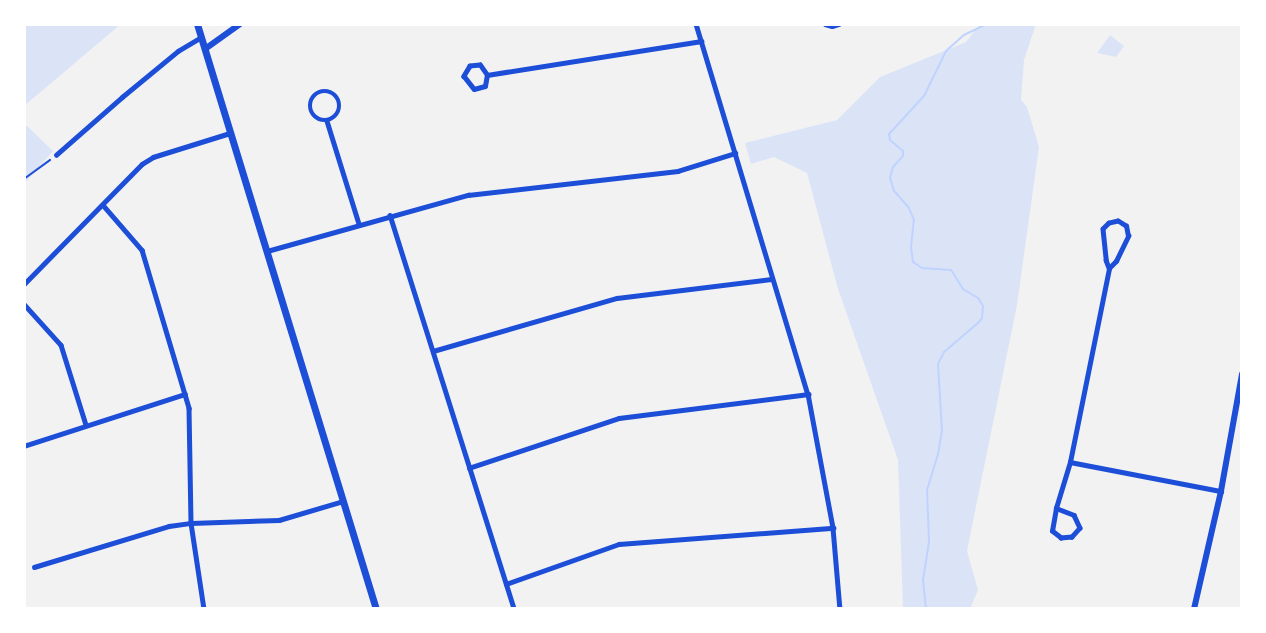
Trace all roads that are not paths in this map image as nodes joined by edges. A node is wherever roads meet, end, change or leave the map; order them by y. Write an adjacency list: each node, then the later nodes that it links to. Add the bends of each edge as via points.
1 (197, 24): 6 (main road)
2 (240, 24): 8 (street)
3 (696, 24): 7 (street)
4 (825, 24): 5 (street)
5 (839, 24)
6 (201, 37): 8 (main road); 13 (street, via 178,51)
7 (701, 41): 9 (street); 12 (street)
8 (205, 49): 11 (main road)
9 (487, 75): 9 (street, via 480,65 470,66 464,76 474,89 485,86)
10 (327, 121): 10 (street, via 337,116 340,104 335,94 323,91 313,96 309,108 315,118); 16 (street)
11 (230, 133): 14 (street, via 153,157 141,164); 17 (main road)
12 (735, 153): 15 (street, via 678,171 468,195); 19 (street)
13 (57, 154)
14 (103, 205): 20 (street); 24 (street, via 142,250)
15 (390, 215): 16 (street); 22 (street)
16 (359, 224): 17 (street)
17 (267, 251): 32 (main road)
18 (1109, 268): 18 (street, via 1103,229 1109,222 1118,221 1126,226 1128,236); 29 (street)
19 (771, 279): 22 (street, via 617,298); 25 (street)
20 (24, 284)
21 (24, 304): 27 (street, via 61,345)
22 (433, 351): 30 (street)
23 (1242, 374): 26 (street)
24 (185, 394): 27 (street); 34 (street, via 189,408)
25 (808, 394): 30 (street, via 619,418); 35 (street)
26 (1238, 409): 31 (street)
27 (86, 425): 28 (street)
28 (24, 446)
29 (1070, 462): 31 (street); 33 (street)
30 (469, 468): 37 (street)
31 (1221, 491): 42 (street)
32 (343, 501): 34 (street, via 279,520); 39 (main road)
33 (1056, 508): 33 (street, via 1052,531 1060,537 1072,537 1080,528 1074,515)
34 (191, 523): 36 (street, via 169,526); 38 (street)
35 (832, 528): 37 (street, via 619,544); 41 (street)
36 (34, 567)
37 (506, 584): 40 (street)
38 (204, 609)
39 (376, 609)
40 (514, 609)
41 (840, 609)
42 (1194, 609)

